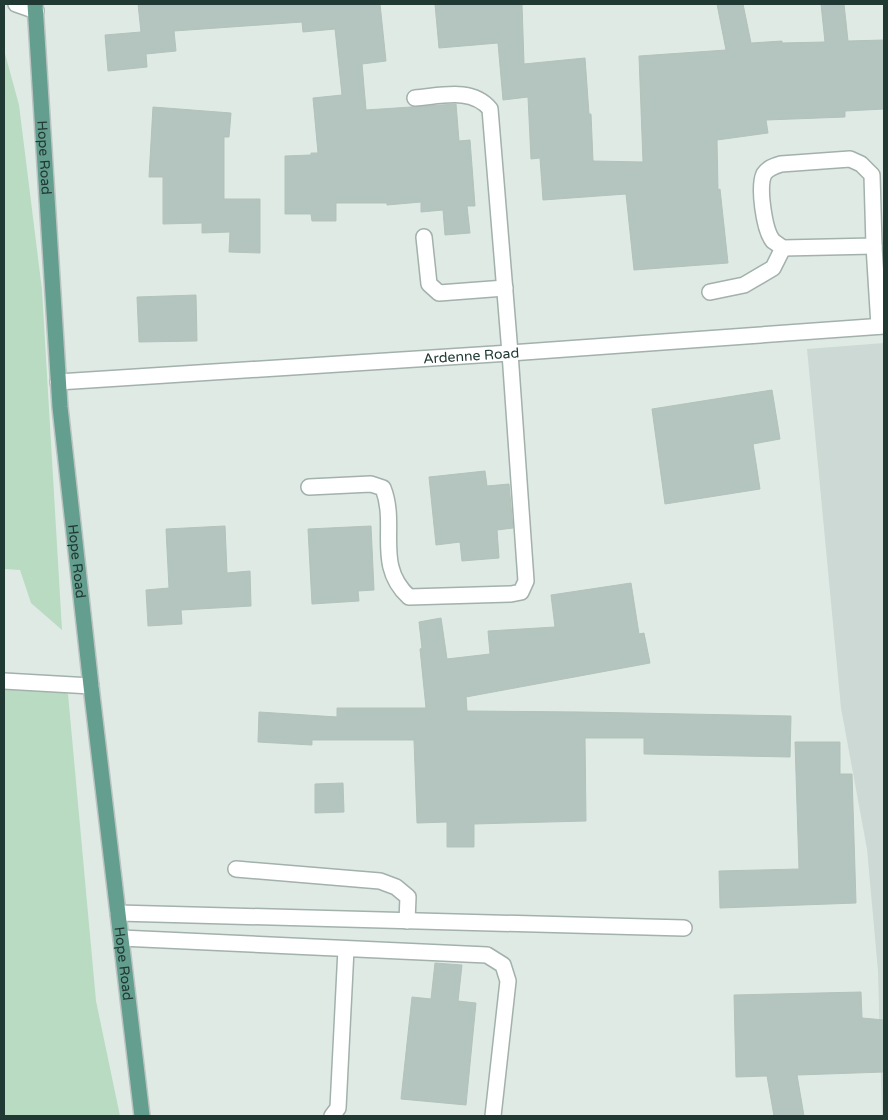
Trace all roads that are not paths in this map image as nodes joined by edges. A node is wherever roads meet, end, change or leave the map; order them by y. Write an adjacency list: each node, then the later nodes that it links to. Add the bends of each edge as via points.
1 (16, 4): 2 (street)
2 (35, 7): 11 (main road, Hope Road)
3 (415, 98): 7 (street, via 467,95 484,102 490,109)
4 (424, 237): 7 (street, via 429,284 434,290 440,293)
5 (874, 246): 6 (street); 6 (street, via 872,175 850,159 781,164 772,166 765,174 762,185 766,227 773,241); 9 (street)
6 (783, 248): 8 (street, via 773,268 744,285)
7 (505, 288): 10 (street)
8 (710, 292)
9 (882, 326): 10 (street, Ardenne Road)
10 (510, 353): 11 (street, Ardenne Road); 12 (street, via 526,581 520,592 408,597 398,588 389,566 388,500 384,488 371,484)
11 (58, 382): 14 (main road, Hope Road)
12 (310, 487)
13 (4, 681): 14 (street)
14 (91, 686): 16 (main road, Hope Road)
15 (236, 869): 17 (street, via 380,881 396,887 408,897)
16 (118, 913): 17 (street); 19 (main road, Hope Road)
17 (407, 921): 18 (street)
18 (684, 928)
19 (121, 938): 20 (street); 21 (main road, Hope Road)
20 (346, 949): 22 (street, via 338,1108); 23 (street, via 488,956 503,965 508,981)
21 (142, 1116)
22 (332, 1116)
23 (493, 1116)

